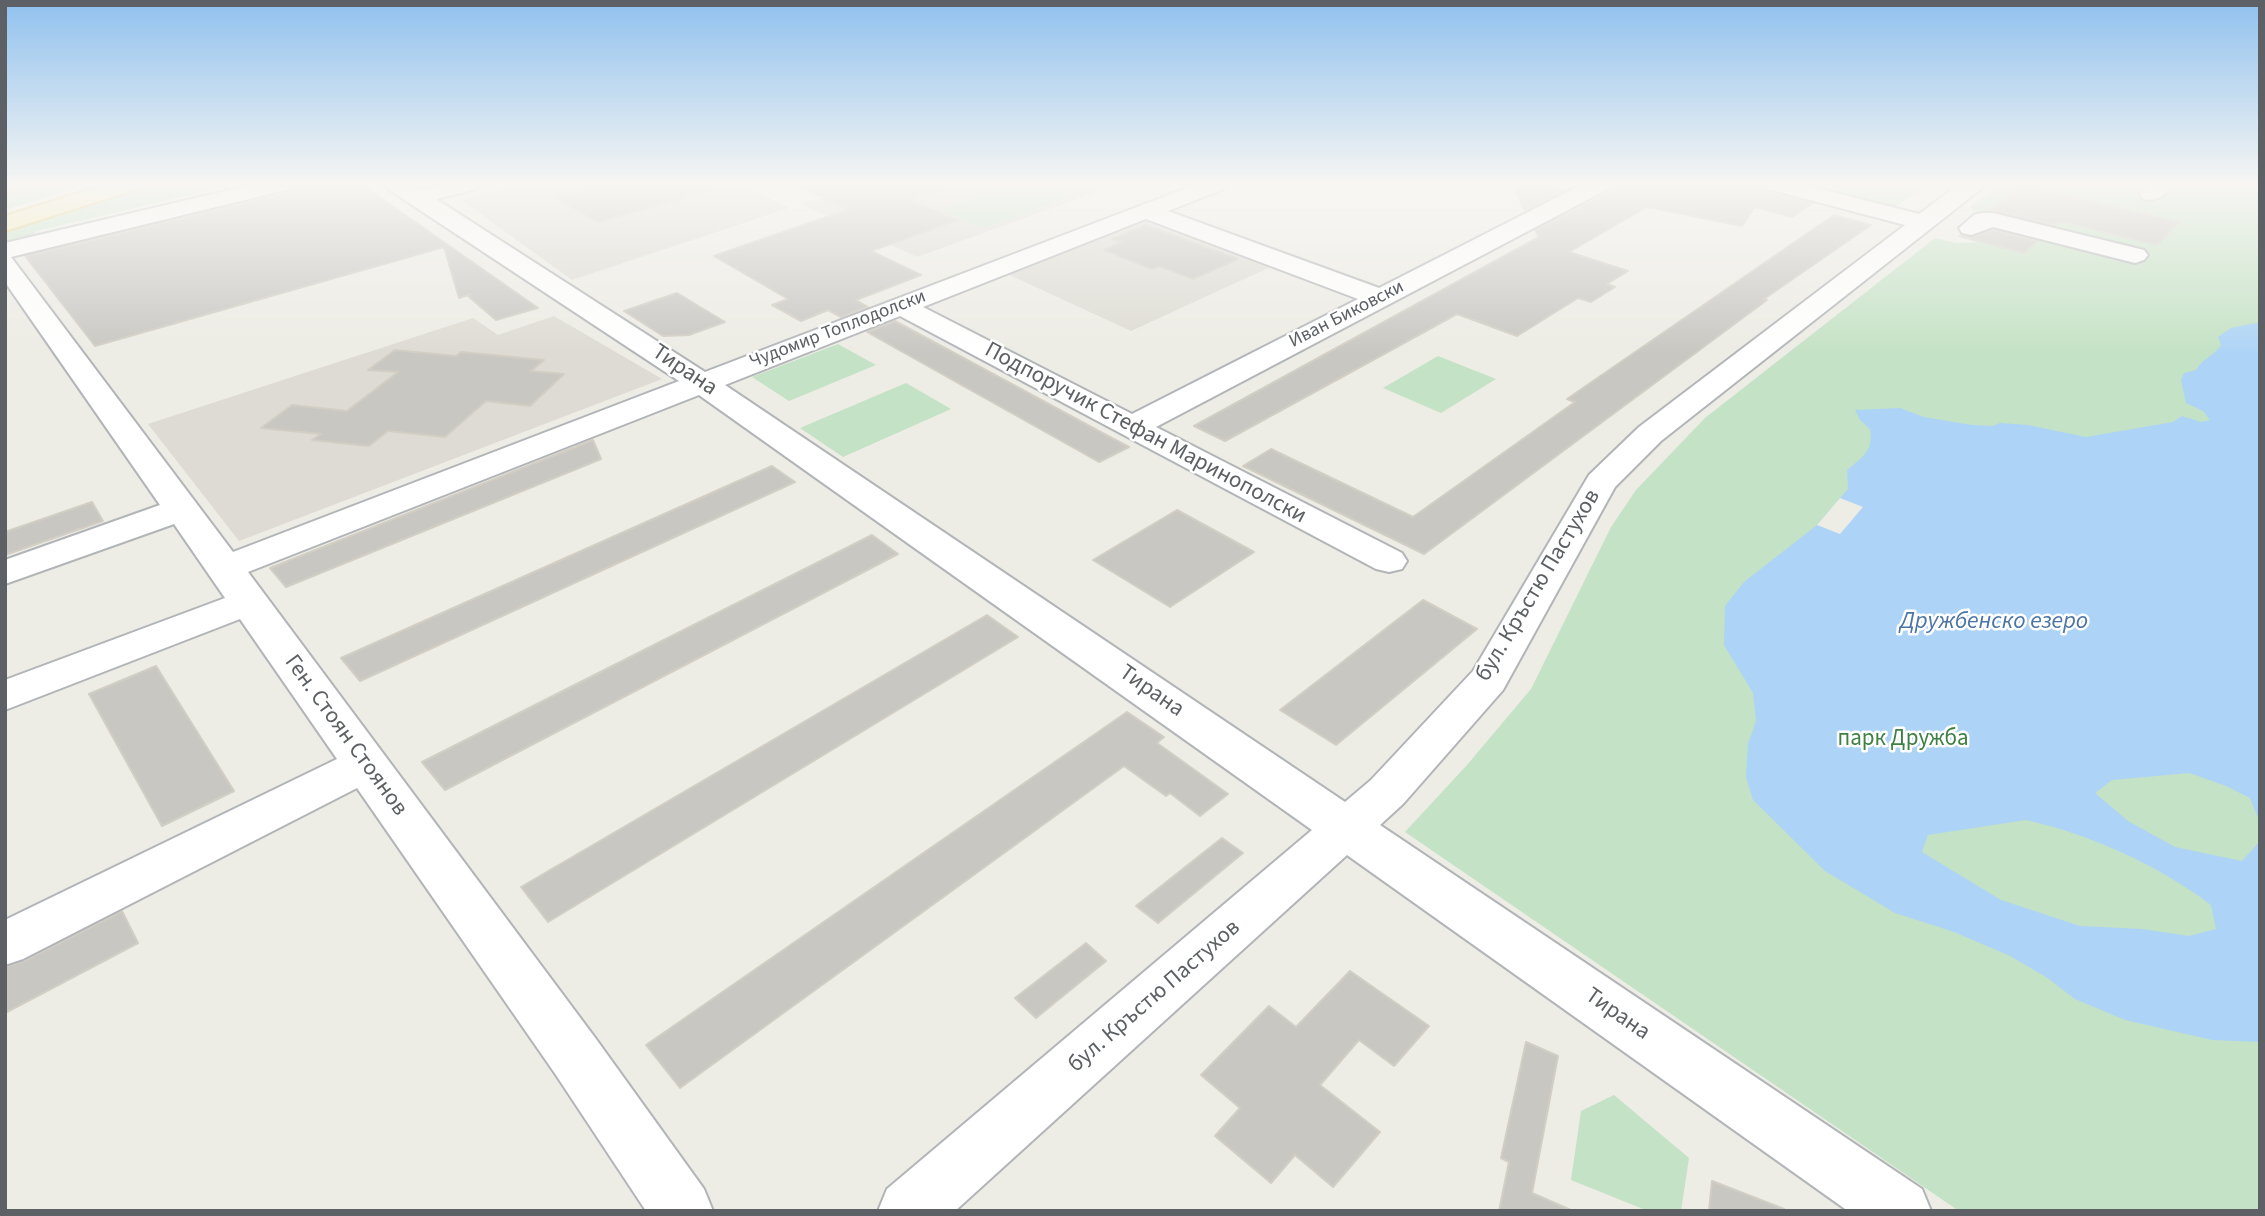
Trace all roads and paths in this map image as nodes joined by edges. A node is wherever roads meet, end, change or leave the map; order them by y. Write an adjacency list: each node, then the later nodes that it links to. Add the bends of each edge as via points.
1 (47, 241): 9 (street)
2 (485, 241): 15 (street, Тирана)
3 (1069, 241): 14 (street, Чудомир Топлодолски)
4 (1226, 241): 13 (street)
5 (1485, 241): 13 (street, Иван Биковски)
6 (1899, 241): 24 (street, бул. Кръстю Пастухов, via 1650,434 1601,482 1488,680 1387,792)
7 (2018, 241): 10 (street)
8 (2077, 241): 11 (street)
9 (5, 251)
10 (2066, 254)
11 (2135, 255)
12 (5, 263): 17 (street, Ген. Стоян Стоянов)
13 (1380, 298): 16 (street, Иван Биковски)
14 (901, 306): 15 (street, Чудомир Топлодолски); 16 (street, Подпоручик Стефан Маринополски)
15 (702, 383): 19 (street, Чудомир Топлодолски); 24 (street, Тирана)
16 (1132, 427): 18 (street, Подпоручик Стефан Маринополски)
17 (182, 509): 19 (street, Ген. Стоян Стоянов); 20 (street)
18 (1389, 561)
19 (225, 568): 21 (street, Ген. Стоян Стоянов)
20 (5, 573)
21 (249, 602): 22 (street); 23 (street, Ген. Стоян Стоянов)
22 (5, 696)
23 (366, 764): 25 (street); 26 (street, Ген. Стоян Стоянов)
24 (1347, 828): 27 (street, бул. Кръстю Пастухов); 28 (street, Тирана)
25 (5, 944)
26 (682, 1211)
27 (909, 1211)
28 (1900, 1211)

